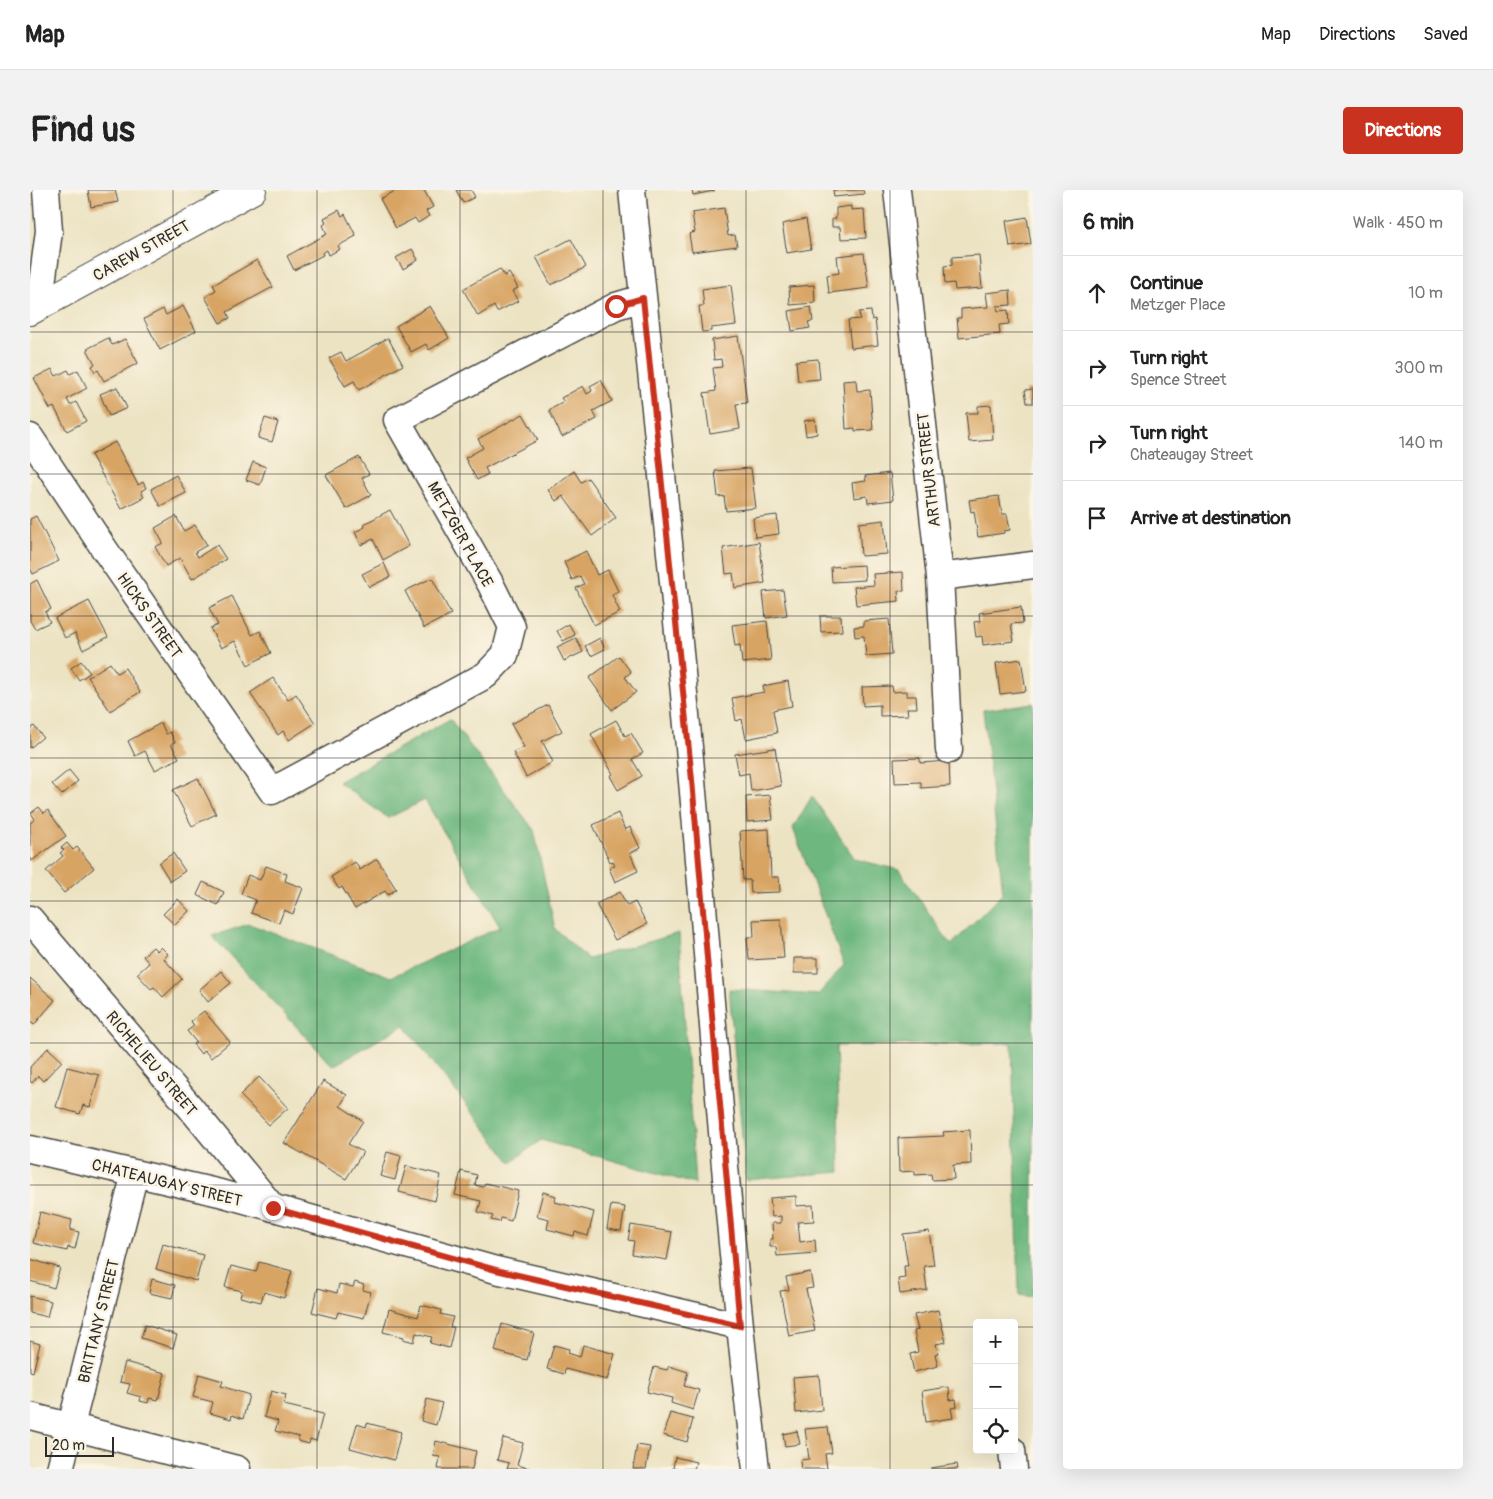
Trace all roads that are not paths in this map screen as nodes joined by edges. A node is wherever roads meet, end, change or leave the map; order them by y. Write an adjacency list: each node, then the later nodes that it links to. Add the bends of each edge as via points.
1 (46, 190): 6 (street, via 49,231)
2 (252, 190): 6 (street, CAREW STREET)
3 (632, 190): 5 (street)
4 (897, 190): 9 (street, ARTHUR STREET)
5 (643, 298): 11 (street, METZGER PLACE, via 616,306 397,420 512,627 505,655 486,675); 16 (street, via 692,780)
6 (33, 302)
7 (30, 437): 11 (street, HICKS STREET)
8 (1033, 566): 9 (street)
9 (940, 577): 10 (street, ARTHUR STREET)
10 (950, 750)
11 (272, 791)
12 (30, 918): 15 (street, RICHELIEU STREET)
13 (30, 1149): 14 (street, CHATEAUGAY STREET)
14 (135, 1173): 15 (street, CHATEAUGAY STREET); 18 (street, BRITTANY STREET)
15 (273, 1208): 16 (street, CHATEAUGAY STREET, via 496,1270)
16 (740, 1326): 22 (street)
17 (30, 1416): 18 (street)
18 (71, 1426): 20 (street, BRITTANY STREET); 21 (street)
19 (1012, 1454): 23 (street)
20 (60, 1469)
21 (237, 1469)
22 (756, 1469)
23 (1014, 1469)

